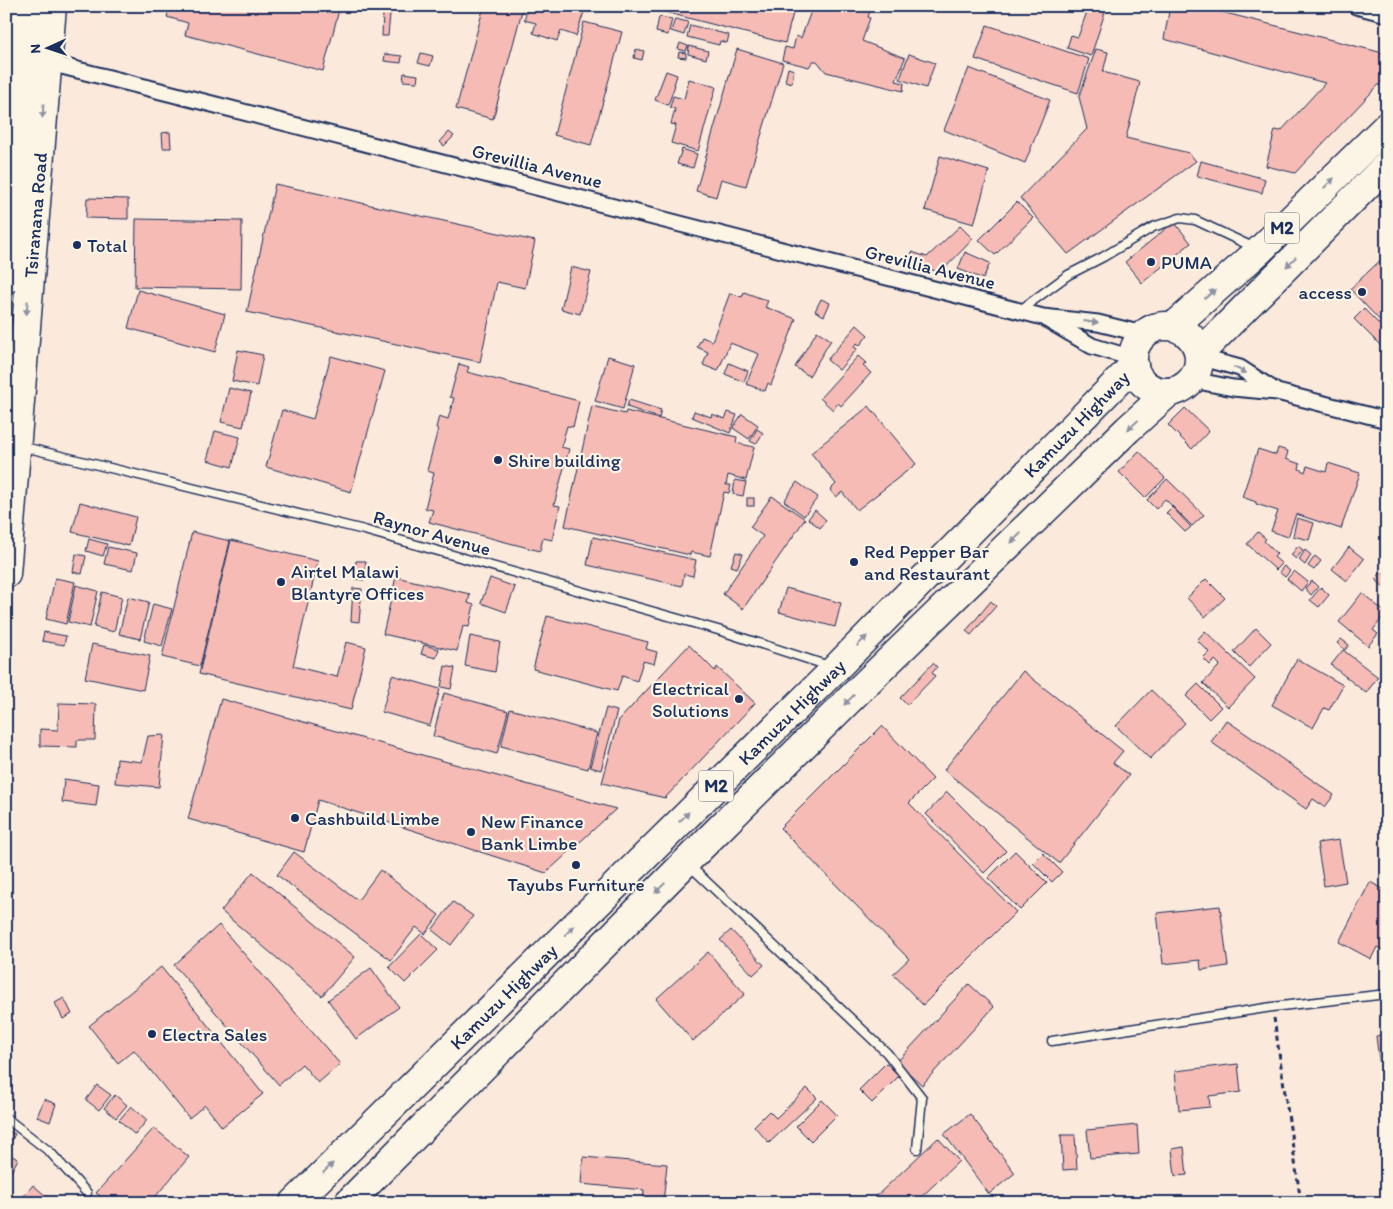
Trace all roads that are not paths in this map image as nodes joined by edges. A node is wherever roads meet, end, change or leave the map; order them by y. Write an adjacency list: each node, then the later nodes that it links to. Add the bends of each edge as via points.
1 (1356, 6): 3 (street)
2 (32, 13): 4 (highway, Tsiranana Road)
3 (1387, 14)
4 (34, 59): 8 (highway, Tsiranana Road); 9 (street, Grevillia Avenue); 17 (highway, Tsiranana Road, one-way to 17)
5 (1387, 126): 7 (highway, M2, one-way to 5)
6 (1387, 165): 13 (highway, M2, one-way to 13)
7 (1260, 250): 9 (lane, via 1195,220 1180,218 1153,227 1068,275); 11 (highway, M2, one-way to 7)
8 (6, 279)
9 (1019, 311): 10 (street, Grevillia Avenue)
10 (1042, 317): 12 (street, Grevillia Avenue, via 1092,346); 12 (street, Grevillia Avenue, one-way to 12, via 1098,323)
11 (1174, 326): 12 (highway, M2, via 1152,328); 13 (highway, via 1193,339)
12 (1136, 352): 14 (highway, via 1135,372 1140,381 1159,392); 19 (highway, Kamuzu Highway / M2, one-way to 12)
13 (1197, 363): 14 (highway, M2, via 1182,388); 15 (street, one-way to 15, via 1240,368); 15 (street, via 1233,388)
14 (1169, 392): 20 (highway, Kamuzu Highway / M2, one-way to 20, via 863,686)
15 (1277, 392): 16 (street)
16 (1387, 420)
17 (16, 445): 18 (highway, Tsiranana Road); 19 (lane, Raynor Avenue, via 364,530 718,630)
18 (6, 574)
19 (836, 668): 26 (highway, Kamuzu Highway / M2, one-way to 19)
20 (686, 862): 24 (lane, via 887,1053 922,1098); 27 (highway, Kamuzu Highway / M2, one-way to 27)
21 (1387, 994): 22 (lane, via 1272,1007)
22 (1052, 1040)
23 (6, 1118): 25 (lane, via 50,1152)
24 (917, 1149)
25 (87, 1193)
26 (294, 1203)
27 (348, 1203)

